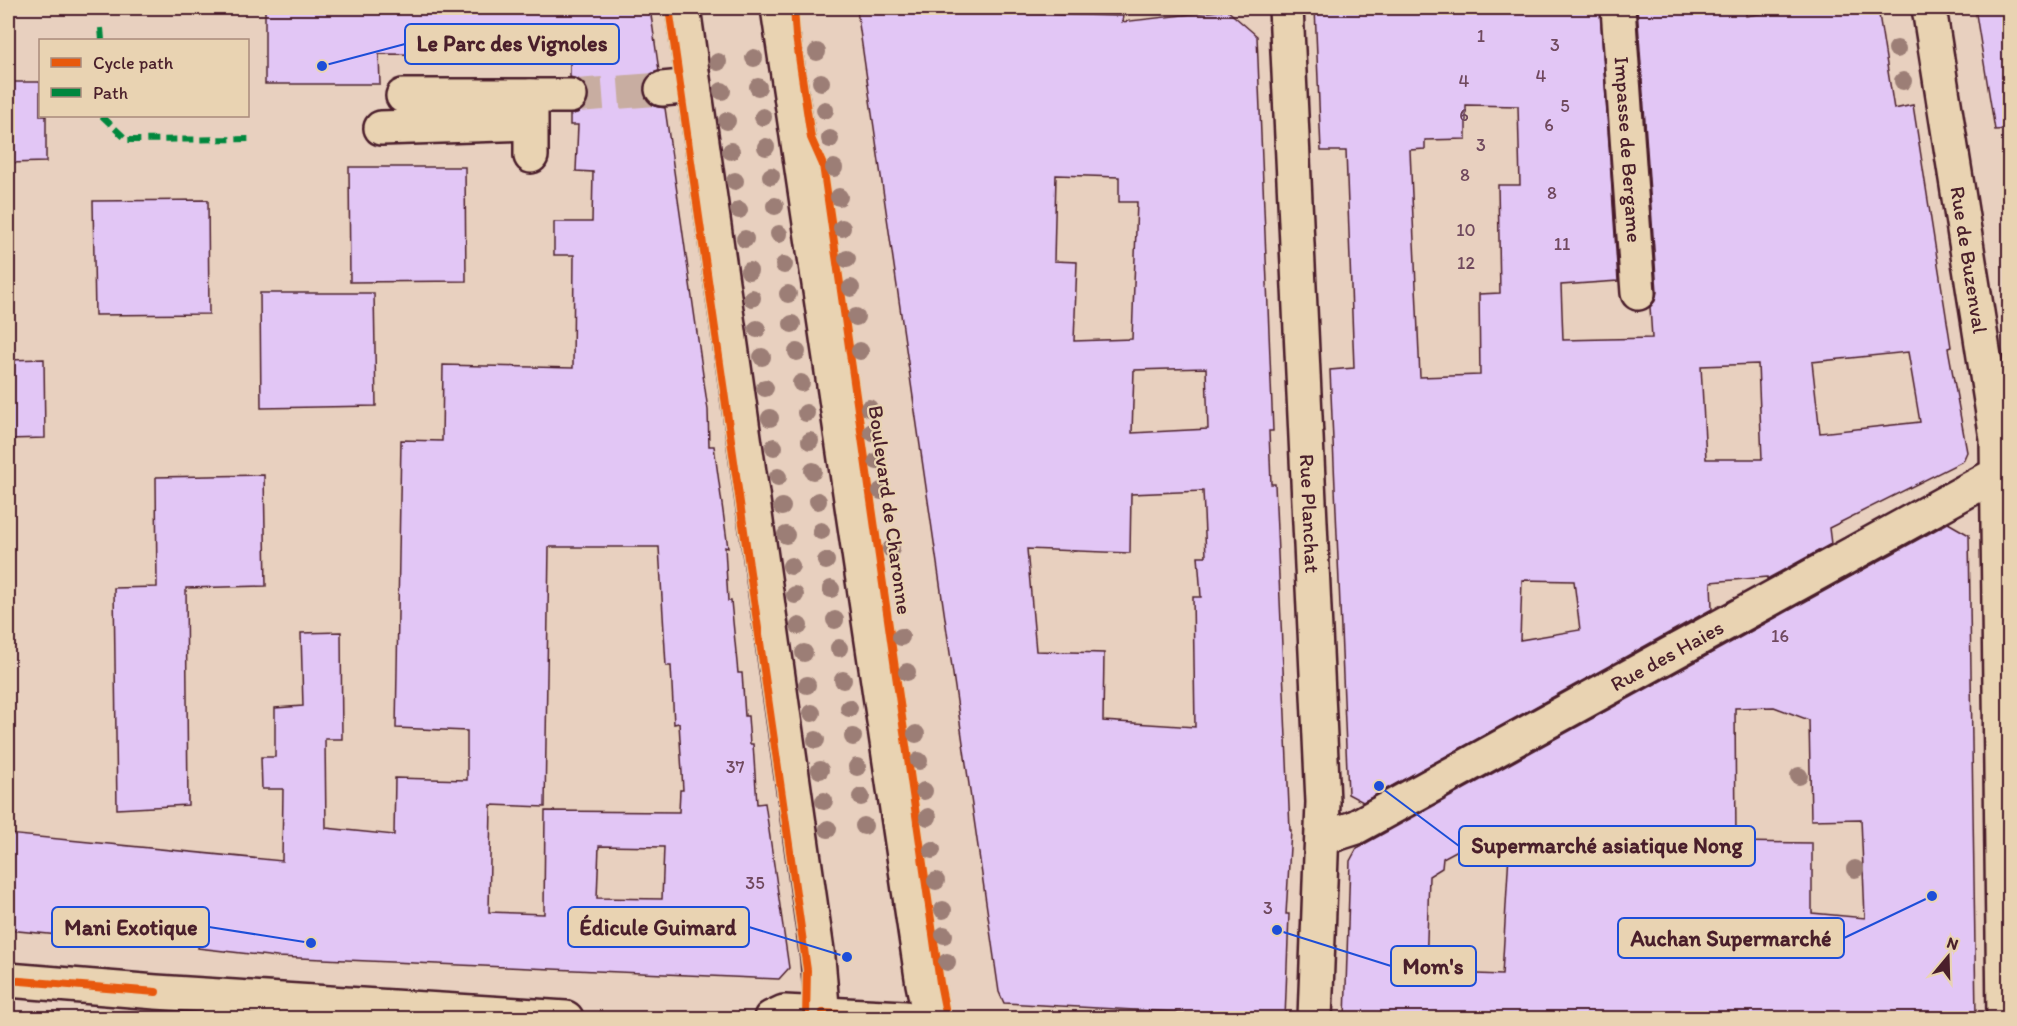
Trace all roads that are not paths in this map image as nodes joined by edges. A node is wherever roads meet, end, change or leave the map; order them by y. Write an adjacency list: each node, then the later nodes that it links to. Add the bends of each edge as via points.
1 (691, 8): 6 (street)
2 (778, 8): 22 (street, Boulevard de Charonne)
3 (1286, 8): 15 (street, Rue Planchat)
4 (1618, 8): 13 (street, Impasse de Bergame)
5 (1929, 8): 14 (street, Rue de Buzenval)
6 (694, 86): 7 (street); 18 (street, via 818,958)
7 (662, 89)
8 (403, 96): 10 (street)
9 (570, 96): 10 (street)
10 (531, 110): 11 (street); 12 (street)
11 (381, 128)
12 (531, 156)
13 (1638, 293)
14 (2003, 470): 15 (street, Rue des Haies, via 1354,828); 24 (street, Rue de Buzenval)
15 (1323, 838): 23 (street, Rue Planchat)
16 (8, 980): 17 (street)
17 (150, 1005): 19 (street)
18 (823, 1016): 20 (street, via 784,1012); 21 (street)
19 (566, 1018)
20 (771, 1018)
21 (905, 1018)
22 (930, 1018)
23 (1315, 1018)
24 (2004, 1018)

